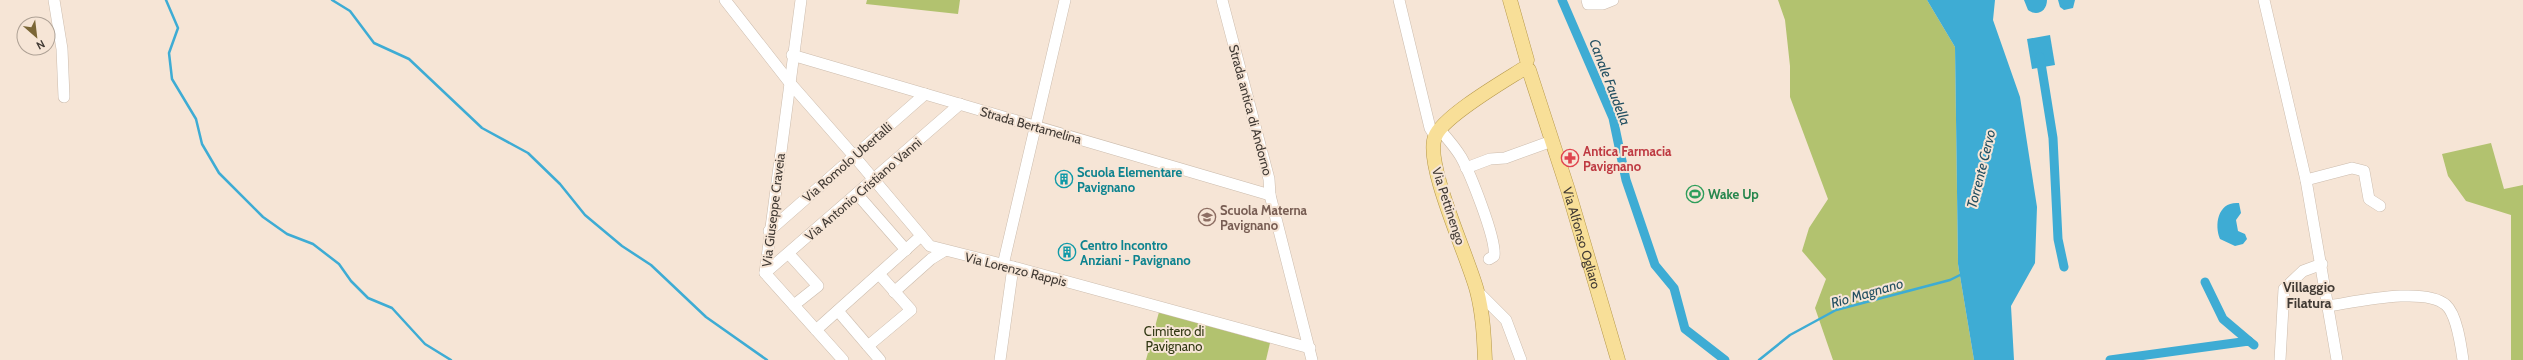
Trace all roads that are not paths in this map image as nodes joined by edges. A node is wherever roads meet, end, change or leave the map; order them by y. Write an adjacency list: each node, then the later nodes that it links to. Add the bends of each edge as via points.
1 (54, 0): 17 (street, via 61,42)
2 (725, 0): 15 (street)
3 (800, 0): 13 (street, Via Giuseppe Craveia)
4 (1065, 0): 19 (street)
5 (1222, 0): 27 (street, Strada antica di Andorno, via 1269,179)
6 (1391, 0): 12 (street)
7 (1399, 0): 12 (street)
8 (1510, 0): 14 (main road, Via Alfonso Ogliaro)
9 (1586, 0): 10 (street, via 1588,4 1603,4)
10 (1613, 0)
11 (2266, 1): 25 (street)
12 (1404, 24): 20 (street, via 1430,128)
13 (792, 55): 15 (street, Via Giuseppe Craveia); 16 (street, Strada Bertamelina)
14 (1526, 66): 20 (main road, via 1454,116); 21 (main road, Via Alfonso Ogliaro)
15 (790, 83): 22 (street, Via Lorenzo Rappis); 29 (street, Via Giuseppe Craveia)
16 (925, 94): 18 (street, Strada Bertamelina); 22 (street, Via Romolo Ubertalli)
17 (64, 97)
18 (960, 104): 19 (street, Strada Bertamelina); 24 (street, Via Antonio Cristiano Vanni)
19 (1036, 126): 27 (street, Strada Bertamelina); 36 (street)
20 (1437, 133): 23 (street, via 1460,155); 39 (main road, Via Pettinengo, via 1433,145 1436,168)
21 (1552, 141): 23 (street, via 1505,158 1490,159); 53 (main road, Via Alfonso Ogliaro)
22 (854, 156): 24 (street, Via Lorenzo Rappis); 29 (street, Via Romolo Ubertalli)
23 (1466, 168): 34 (street, via 1494,244 1494,256)
24 (874, 179): 26 (street, Via Antonio Cristiano Vanni); 30 (street, Via Lorenzo Rappis)
25 (2306, 180): 28 (street, via 2352,168 2364,170 2370,199); 35 (street)
26 (857, 194): 31 (street); 33 (street, Via Antonio Cristiano Vanni)
27 (1270, 195): 46 (street, Strada antica di Andorno)
28 (2380, 206)
29 (769, 231): 37 (street, Via Giuseppe Craveia)
30 (921, 236): 31 (street); 32 (street, Via Lorenzo Rappis, via 930,246)
31 (906, 250): 38 (street)
32 (944, 251): 36 (street, Via Lorenzo Rappis); 40 (street, via 931,259)
33 (789, 254): 37 (street, Via Antonio Cristiano Vanni); 41 (street, via 818,286)
34 (1489, 259)
35 (2322, 264): 42 (street); 54 (street, via 2303,271 2284,288)
36 (1008, 266): 46 (street, Via Lorenzo Rappis); 49 (street)
37 (765, 273): 41 (street, Via Giuseppe Craveia)
38 (878, 274): 40 (street); 43 (street)
39 (1477, 291): 51 (main road, Via Pettinengo, via 1484,328); 52 (street, via 1506,320)
40 (894, 292): 45 (street, via 911,310)
41 (794, 305): 44 (street, Via Giuseppe Craveia)
42 (2328, 306): 55 (street); 56 (street, via 2416,295 2438,299 2447,305 2452,314 2460,338)
43 (838, 311): 44 (street); 45 (street)
44 (816, 330): 47 (street, Via Giuseppe Craveia)
45 (868, 346): 48 (street)
46 (1310, 348): 50 (street, Strada antica di Andorno)
47 (843, 360)
48 (880, 360)
49 (1000, 360)
50 (1312, 360)
51 (1485, 360)
52 (1522, 360)
53 (1618, 360)
54 (2280, 360)
55 (2337, 360)
56 (2463, 360)

